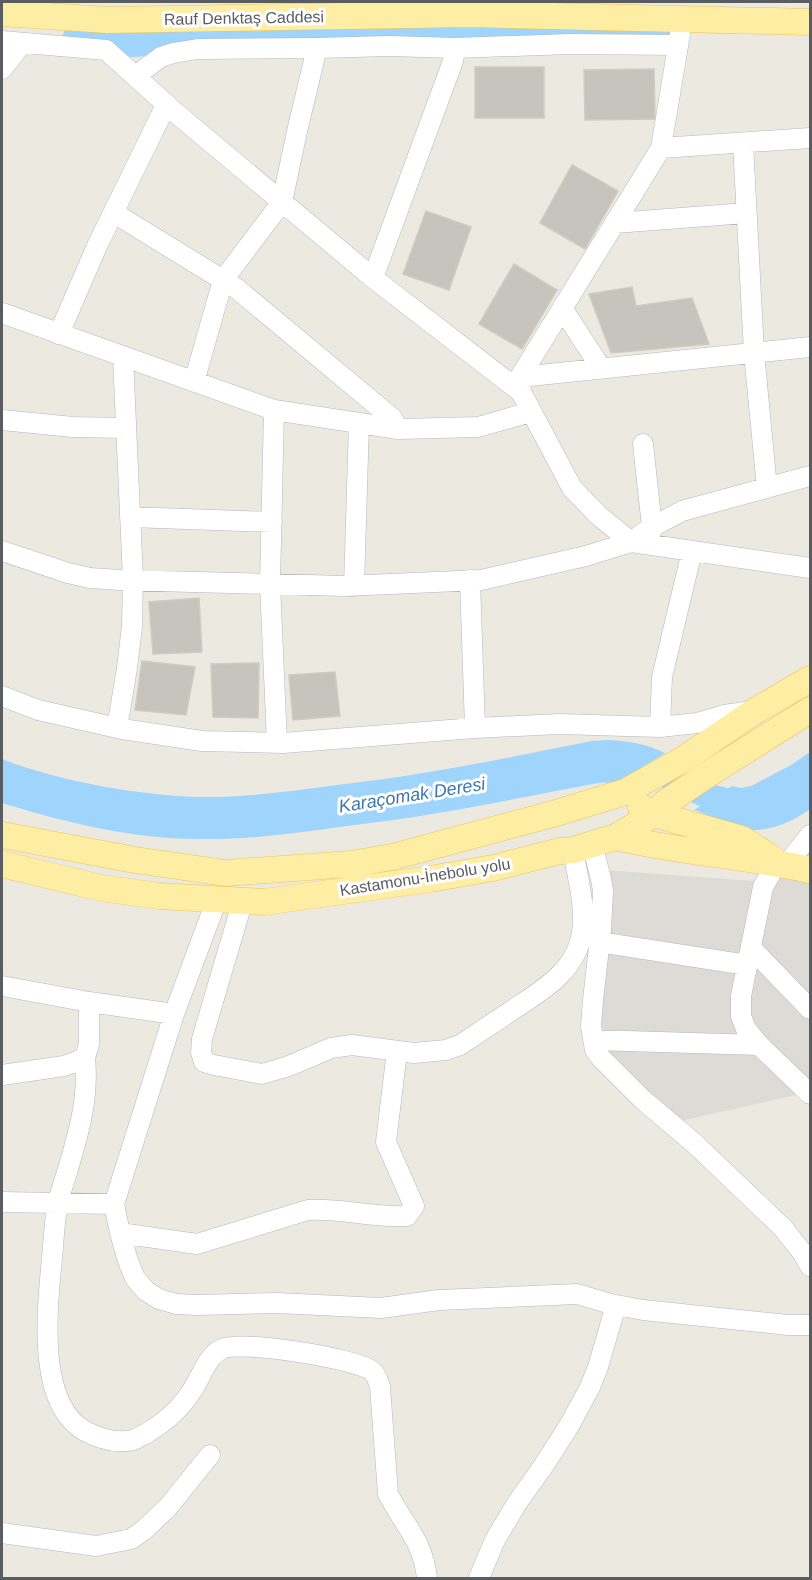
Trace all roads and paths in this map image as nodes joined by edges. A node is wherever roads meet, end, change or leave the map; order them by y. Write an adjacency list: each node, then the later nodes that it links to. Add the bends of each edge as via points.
1 (2, 13): 3 (main road, Rauf Denktaş Caddesi)
2 (683, 19): 3 (main road, Rauf Denktaş Caddesi, via 470,14); 4 (main road, Rauf Denktaş Caddesi); 7 (street)
3 (107, 20): 10 (street)
4 (810, 22)
5 (2, 41): 6 (street)
6 (22, 44): 10 (street); 11 (street)
7 (678, 45): 9 (street); 16 (street)
8 (317, 48): 9 (street); 12 (street, via 185,50 161,57); 17 (street)
9 (455, 48): 21 (street)
10 (106, 50): 12 (street)
11 (2, 69)
12 (135, 76): 13 (street)
13 (166, 105): 17 (street); 18 (street)
14 (810, 138): 15 (street)
15 (743, 142): 16 (street); 19 (street)
16 (661, 148): 20 (street)
17 (282, 202): 21 (street); 22 (street)
18 (114, 213): 22 (street); 25 (street)
19 (746, 213): 20 (street); 27 (street)
20 (615, 223): 23 (street)
21 (373, 278): 31 (street)
22 (223, 280): 30 (street); 37 (street, via 392,418)
23 (562, 308): 29 (street); 31 (street)
24 (2, 313): 25 (street)
25 (59, 334): 28 (street)
26 (810, 347): 27 (street)
27 (754, 353): 29 (street); 40 (street)
28 (123, 357): 30 (street); 36 (street)
29 (601, 369): 31 (street)
30 (194, 382): 32 (street)
31 (520, 384): 33 (street)
32 (274, 410): 35 (street); 42 (street)
33 (531, 412): 37 (street, via 478,427); 43 (street, via 573,488 598,515)
34 (2, 420): 36 (street)
35 (359, 423): 37 (street); 50 (street)
36 (126, 428): 41 (street)
37 (398, 429)
38 (643, 444): 43 (street)
39 (810, 476): 40 (street)
40 (766, 488): 43 (street, via 682,511)
41 (130, 517): 42 (street); 47 (street)
42 (272, 522): 49 (street)
43 (644, 538): 45 (street); 48 (street, via 545,566)
44 (2, 551): 47 (street, via 90,578)
45 (692, 551): 46 (street); 55 (street, via 662,677)
46 (810, 568)
47 (133, 580): 49 (street); 56 (street, via 130,647)
48 (470, 580): 50 (street); 57 (street)
49 (270, 584): 50 (street); 58 (street)
50 (354, 586)
51 (810, 680): 54 (main road)
52 (2, 696): 56 (street, via 38,710)
53 (810, 710): 60 (main road, Kastamonu-İnebolu yolu)
54 (755, 711): 55 (street); 59 (main road, via 684,759)
55 (660, 727): 57 (street, via 559,724)
56 (117, 728): 58 (street, via 201,741)
57 (475, 728): 58 (street)
58 (277, 743)
59 (626, 791): 60 (main road); 61 (main road)
60 (659, 808): 65 (main road, Kastamonu-İnebolu yolu); 68 (main road, via 742,839)
61 (554, 814): 62 (main road); 65 (main road, via 550,822 553,844)
62 (484, 832): 63 (main road, via 351,864 225,873); 67 (main road)
63 (2, 835)
64 (810, 837): 68 (street)
65 (585, 845): 67 (main road, Kastamonu-İnebolu yolu); 68 (main road, via 640,843); 70 (street, via 602,879); 78 (street, via 582,933 570,964 549,986 460,1045 447,1050)
66 (2, 864): 69 (main road, Kastamonu-İnebolu yolu, via 101,888)
67 (493, 868): 69 (main road, Kastamonu-İnebolu yolu, via 264,902)
68 (798, 868): 71 (street, via 763,887)
69 (230, 900): 75 (street); 78 (street, via 202,1039 204,1062 262,1074 332,1048 352,1045)
70 (599, 942): 71 (street); 76 (street, via 592,1000)
71 (749, 956): 74 (street); 77 (street, via 741,1016)
72 (2, 986): 73 (street)
73 (88, 1002): 75 (street); 79 (street, via 89,1044)
74 (810, 1009)
75 (174, 1014): 84 (street)
76 (593, 1040): 77 (street); 86 (street, via 601,1058 643,1100 783,1228)
77 (759, 1045): 81 (street)
78 (397, 1051): 85 (street, via 386,1142 414,1206 407,1216 308,1210 197,1245)
79 (85, 1058): 80 (street, via 64,1066); 83 (street, via 83,1117)
80 (2, 1075)
81 (810, 1094)
82 (2, 1202): 83 (street)
83 (57, 1204): 84 (street); 91 (street, via 47,1313 49,1354 53,1387 70,1419 84,1430 113,1442 134,1440 173,1415 215,1353 231,1346 278,1348 363,1366 377,1377 380,1387 388,1494 417,1540)
84 (114, 1204): 85 (street)
85 (120, 1233): 87 (street, via 135,1278 146,1291 176,1304 381,1308 439,1300 577,1294)
86 (810, 1266)
87 (616, 1305): 88 (street); 92 (street, via 590,1387 495,1540)
88 (810, 1325)
89 (210, 1455): 90 (street, via 168,1507 131,1539 96,1546)
90 (2, 1533)
91 (427, 1578)
92 (479, 1578)

